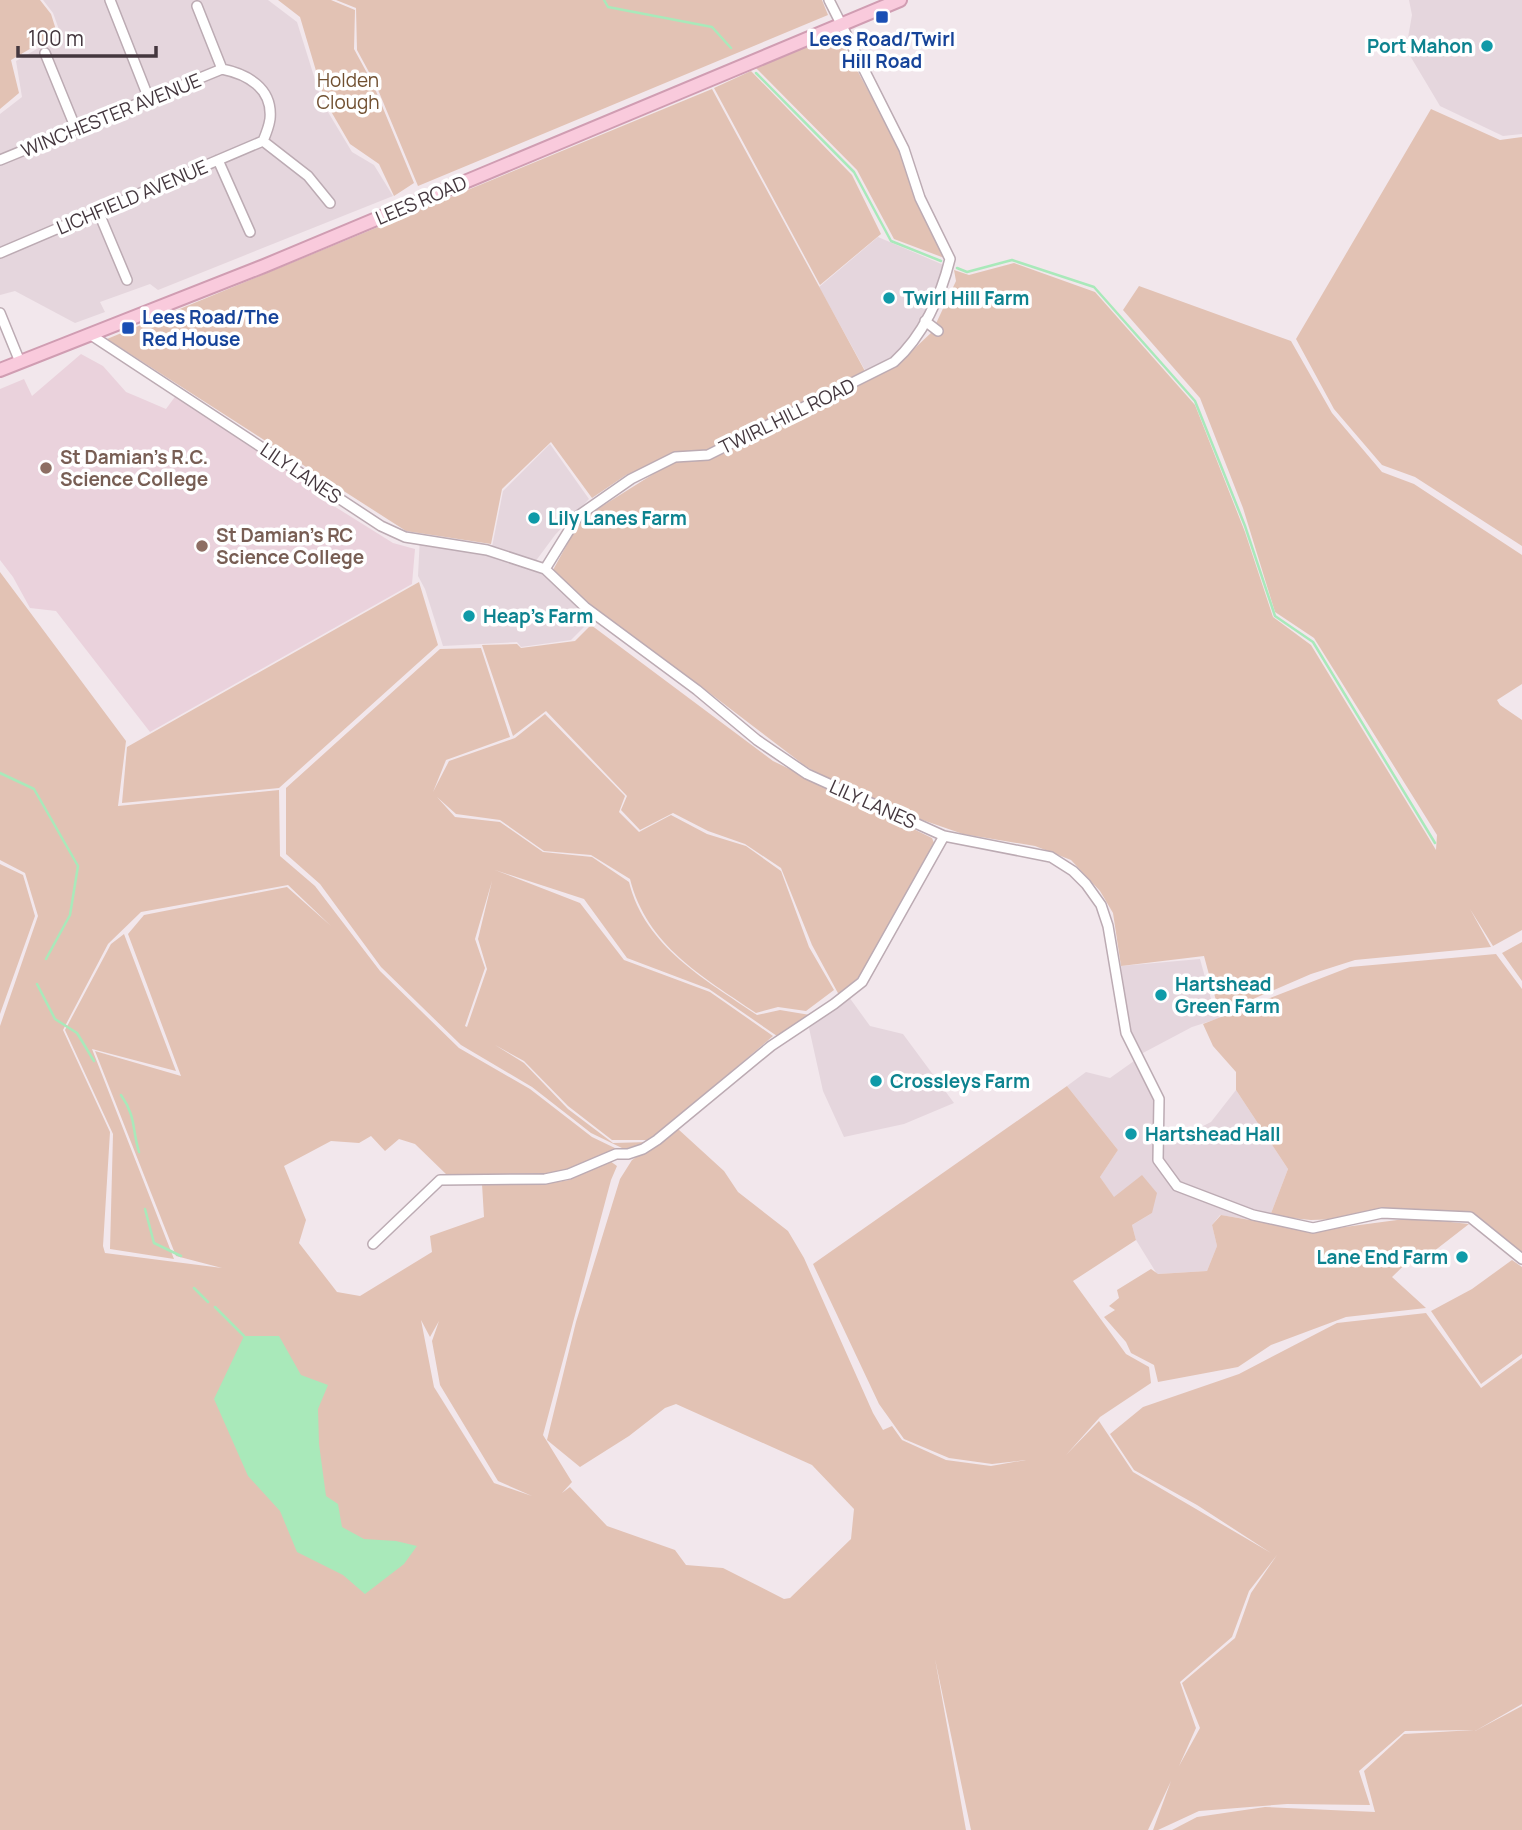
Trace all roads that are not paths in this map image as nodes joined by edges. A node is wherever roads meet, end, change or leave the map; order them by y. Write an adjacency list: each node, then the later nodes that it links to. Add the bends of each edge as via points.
1 (110, 0): 8 (street)
2 (829, 0): 5 (street, TWIRL HILL ROAD)
3 (900, 0): 5 (main road, LEES ROAD)
4 (197, 6): 7 (street)
5 (840, 24): 19 (street, TWIRL HILL ROAD, via 904,149 920,198 950,259); 21 (main road, LEES ROAD)
6 (45, 53): 9 (street)
7 (222, 69): 8 (street, WINCHESTER AVENUE); 10 (street, via 242,73 264,93 270,119)
8 (149, 99): 9 (street, WINCHESTER AVENUE)
9 (76, 129): 11 (street, WINCHESTER AVENUE)
10 (263, 141): 12 (street, LICHFIELD AVENUE); 13 (street, via 308,176)
11 (0, 160)
12 (218, 160): 14 (street, LICHFIELD AVENUE); 15 (street)
13 (330, 203)
14 (98, 211): 16 (street, LICHFIELD AVENUE); 17 (street)
15 (250, 232)
16 (0, 253)
17 (127, 280)
18 (0, 313): 22 (street)
19 (925, 321): 20 (street); 24 (street, TWIRL HILL ROAD, via 894,362 708,455 675,457 631,479 578,516)
20 (938, 331)
21 (91, 335): 22 (main road, LEES ROAD); 24 (street, LILY LANES, via 381,526 405,537 487,550)
22 (20, 362): 23 (main road, LEES ROAD)
23 (0, 370)
24 (545, 569): 25 (street, LILY LANES, via 585,607 807,774)
25 (944, 836): 26 (street, via 862,982 771,1046 657,1140 643,1149 545,1179 440,1180); 27 (street, LILY LANES, via 1051,857 1073,871 1095,896 1108,926 1126,1032 1160,1099 1158,1160 1177,1186 1252,1215 1313,1228 1382,1213 1470,1217)
26 (373, 1244)
27 (1522, 1259)

